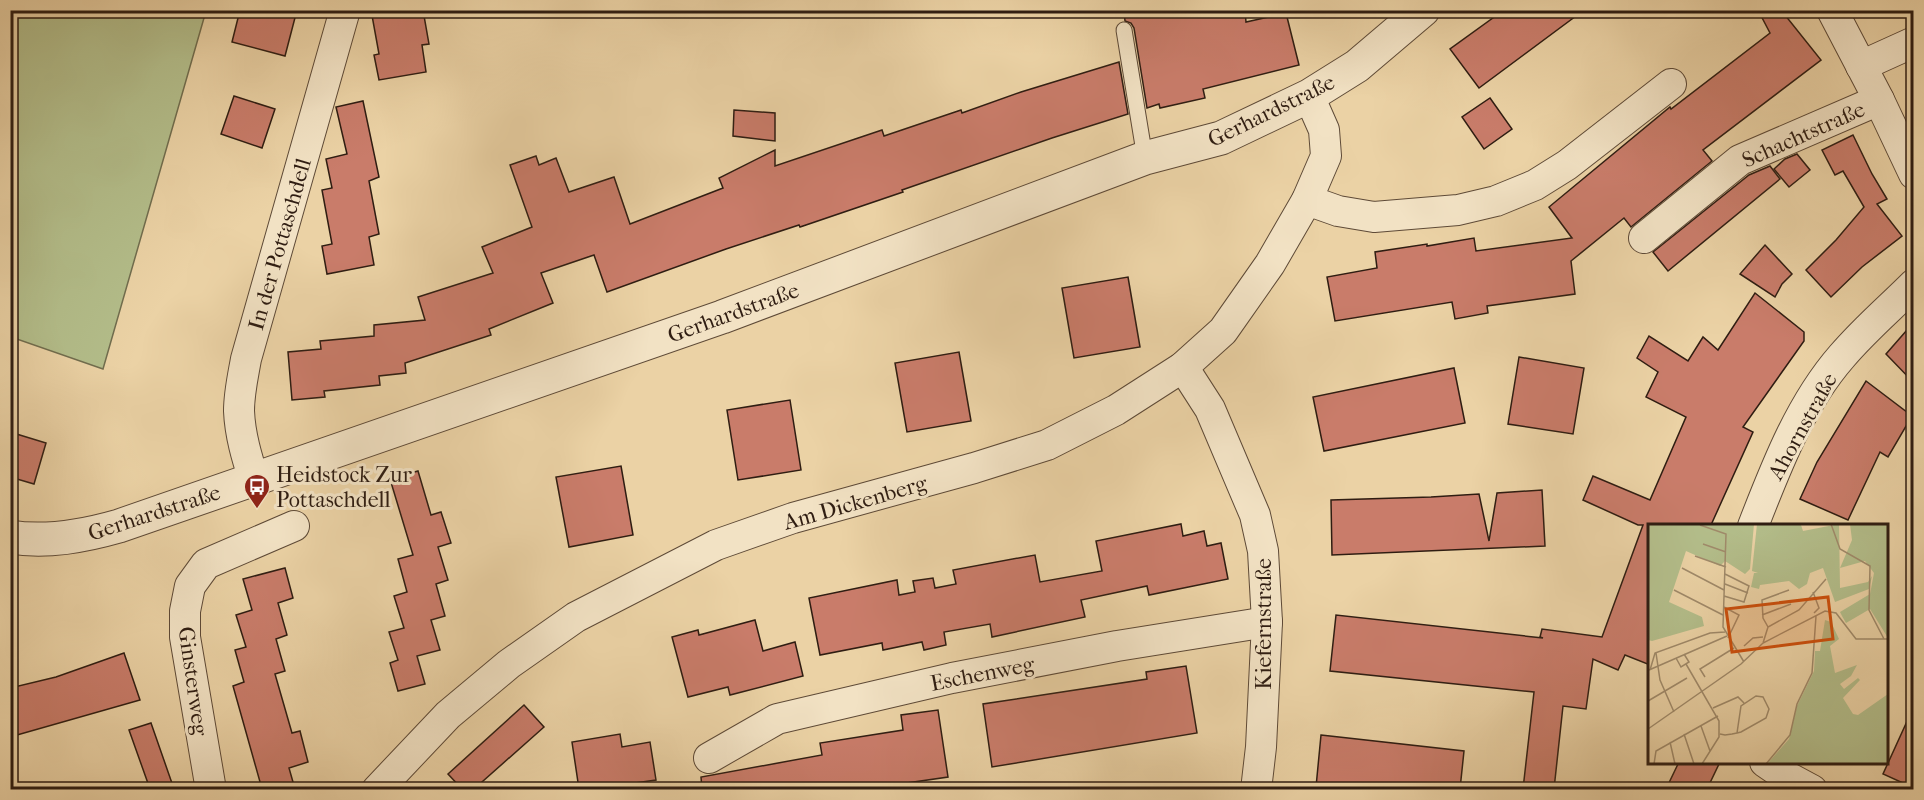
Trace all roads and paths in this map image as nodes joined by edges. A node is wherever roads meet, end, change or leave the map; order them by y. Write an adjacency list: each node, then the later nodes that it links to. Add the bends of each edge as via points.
1 (345, 10): 16 (street, In der Pottaschdell, via 246,359 239,412)
2 (1424, 10): 8 (street, Gerhardstraße, via 1357,66)
3 (1832, 10): 6 (street, Schachtstraße)
4 (1124, 30): 10 (lane)
5 (1914, 42): 6 (street)
6 (1861, 66): 9 (street, Schachtstraße)
7 (1671, 84): 12 (street, via 1567,165 1496,201 1458,210 1374,217 1338,211)
8 (1309, 96): 10 (street, Gerhardstraße, via 1221,138); 12 (street, Am Dickenberg, via 1324,130 1326,156)
9 (1879, 100): 11 (street, Schachtstraße); 13 (street, Schachtstraße, via 1740,160)
10 (1145, 158): 16 (street, Gerhardstraße, via 722,318)
11 (1914, 174)
12 (1307, 200): 15 (street, Am Dickenberg, via 1270,264 1223,331)
13 (1644, 238)
14 (1914, 284): 17 (street, Ahornstraße, via 1843,355 1822,382 1778,464)
15 (1184, 367): 20 (street, Kiefernstraße, via 1209,409 1255,515 1263,550); 24 (street, Am Dickenberg, via 1116,410 1047,445 793,518 716,545 576,617 509,664 448,715)
16 (254, 480): 19 (street, Gerhardstraße, via 85,536)
17 (1753, 524)
18 (294, 526): 23 (street, Ginsterweg, via 206,564 190,586 185,637)
19 (10, 537)
20 (1267, 622): 21 (street, Eschenweg, via 952,678 777,719); 25 (street, Kiefernstraße)
21 (709, 758)
22 (1768, 764): 26 (street)
23 (211, 789)
24 (377, 789)
25 (1256, 789)
26 (1812, 789)

